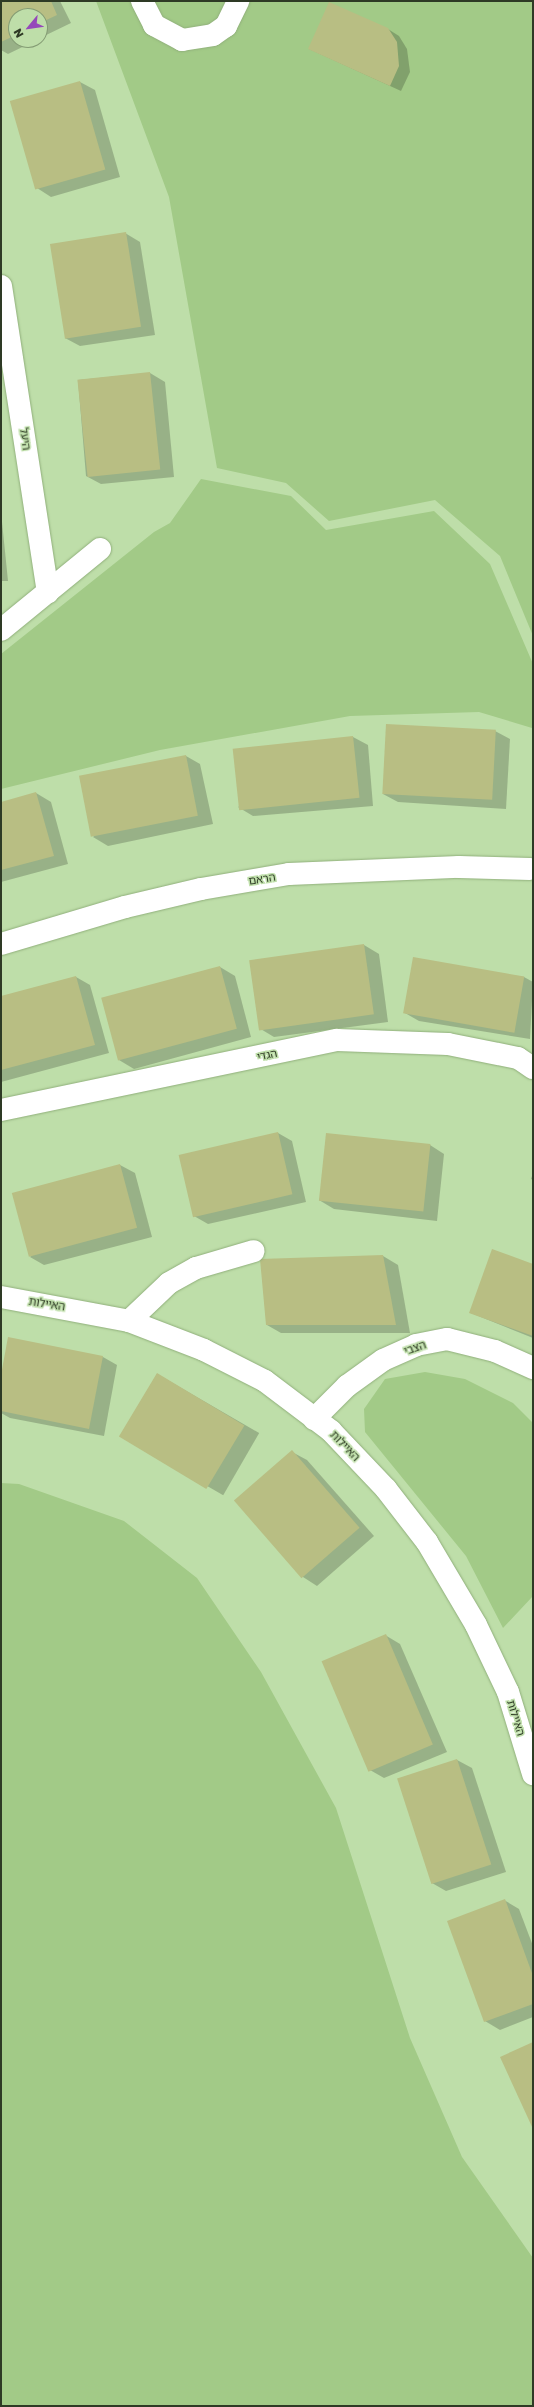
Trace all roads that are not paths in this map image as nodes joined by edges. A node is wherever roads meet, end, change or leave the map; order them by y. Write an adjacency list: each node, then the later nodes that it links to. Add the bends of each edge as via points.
1 (142, 1): 2 (street, via 154,25 182,40 213,35 226,26)
2 (238, 1)
3 (1, 286): 5 (street, היעל)
4 (100, 549): 5 (street)
5 (48, 592): 6 (street)
6 (1, 630)
7 (530, 870): 8 (street, הראם, via 459,867 289,874 200,888 125,906)
8 (1, 944)
9 (533, 1068): 10 (street, הגדי, via 518,1058 448,1044 337,1040)
10 (1, 1110)
11 (254, 1251): 13 (street, via 196,1268 169,1284)
12 (1, 1297): 13 (street, האיילות)
13 (129, 1321): 15 (street, האיילות, via 204,1350 265,1381)
14 (533, 1368): 15 (street, הצבי, via 495,1351 447,1339 416,1345 383,1360 347,1386)
15 (314, 1419): 16 (street, האיילות, via 331,1431 386,1489 427,1542 476,1625 508,1692)
16 (533, 1774)

